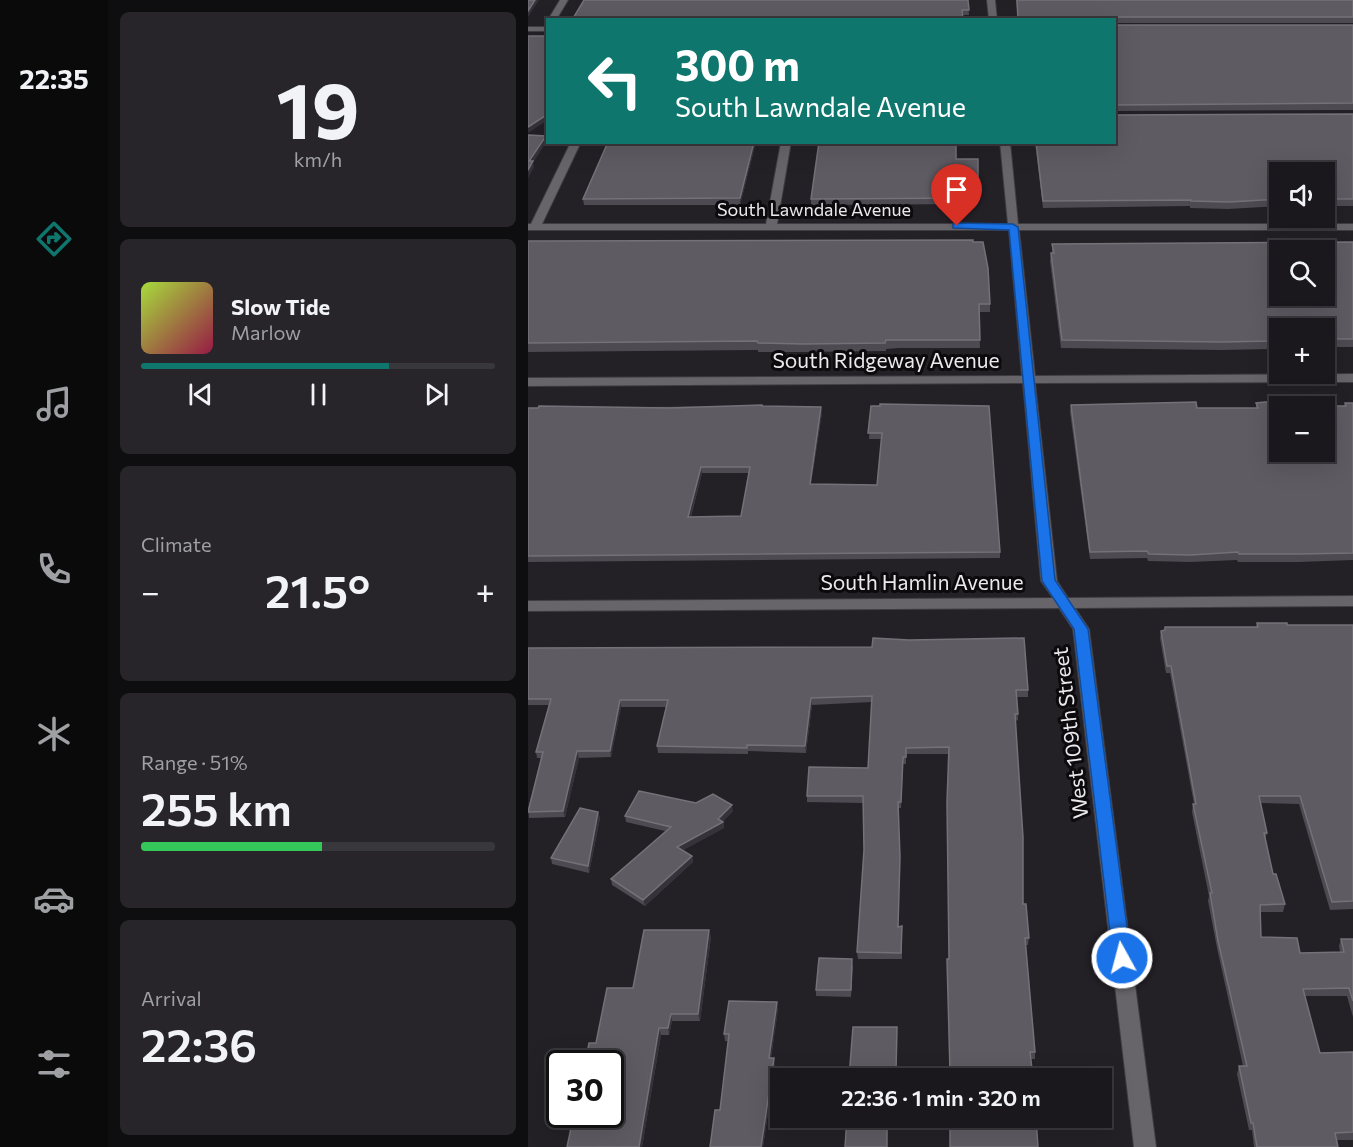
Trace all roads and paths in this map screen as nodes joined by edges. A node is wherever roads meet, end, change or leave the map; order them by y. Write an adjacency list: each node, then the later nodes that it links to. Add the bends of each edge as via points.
1 (564, 0): 3 (street)
2 (991, 0): 4 (street)
3 (553, 18)
4 (993, 18)
5 (546, 28): 6 (street)
6 (528, 29)
7 (575, 144): 12 (street)
8 (786, 144): 10 (street)
9 (1005, 144): 13 (street, West 109th Street)
10 (771, 226): 12 (street, South Lawndale Avenue); 13 (street, South Lawndale Avenue)
11 (1353, 226): 13 (street, South Lawndale Avenue)
12 (531, 227)
13 (1013, 227): 15 (street, West 109th Street)
14 (1353, 378): 15 (street, South Ridgeway Avenue)
15 (1028, 379): 16 (street, South Ridgeway Avenue); 18 (street, West 109th Street, via 1049,581)
16 (528, 382)
17 (1353, 601): 18 (street, South Hamlin Avenue)
18 (1064, 603): 19 (street, South Hamlin Avenue); 20 (street, West 109th Street, via 1081,629)
19 (528, 606)
20 (1145, 1147)

